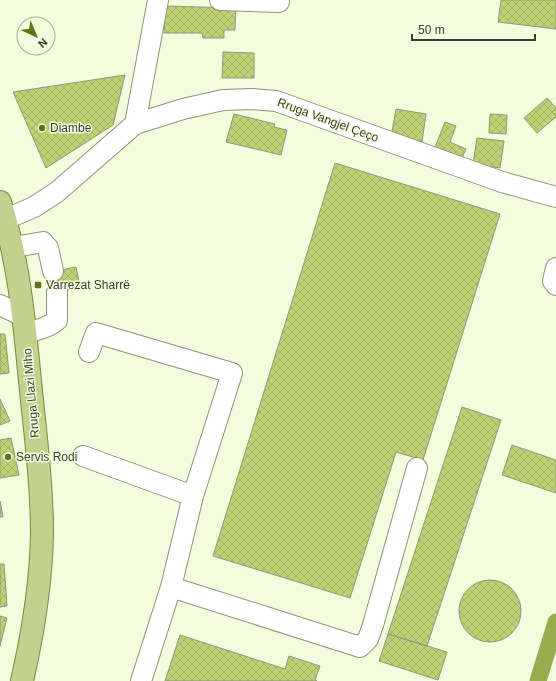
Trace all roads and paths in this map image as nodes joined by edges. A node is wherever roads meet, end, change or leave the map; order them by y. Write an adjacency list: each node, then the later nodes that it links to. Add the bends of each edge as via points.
1 (158, 0): 4 (street)
2 (220, 0): 3 (street)
3 (279, 2)
4 (135, 124): 5 (street, Rruga Vangjel Çeço, via 223,100 276,101 502,182); 6 (street, Rruga Vangjel Çeço, via 57,192 34,207)
5 (556, 197)
6 (3, 211): 7 (main road, Rruga Llazi Miho)
7 (14, 247): 9 (street, via 43,242 48,248); 13 (main road, Rruga Llazi Miho)
8 (556, 268): 10 (street, via 553,282)
9 (52, 271)
10 (556, 285)
11 (56, 292): 13 (street, via 57,320 51,324)
12 (0, 305): 13 (street)
13 (24, 324): 19 (main road, Rruga Llazi Miho, via 41,496 42,535 36,609)
14 (89, 352): 17 (street, via 96,333 232,373)
15 (83, 456): 17 (street)
16 (417, 468): 18 (street, via 373,625 368,639 360,647)
17 (193, 496): 18 (street)
18 (171, 587): 20 (street)
19 (22, 681)
20 (141, 681)

